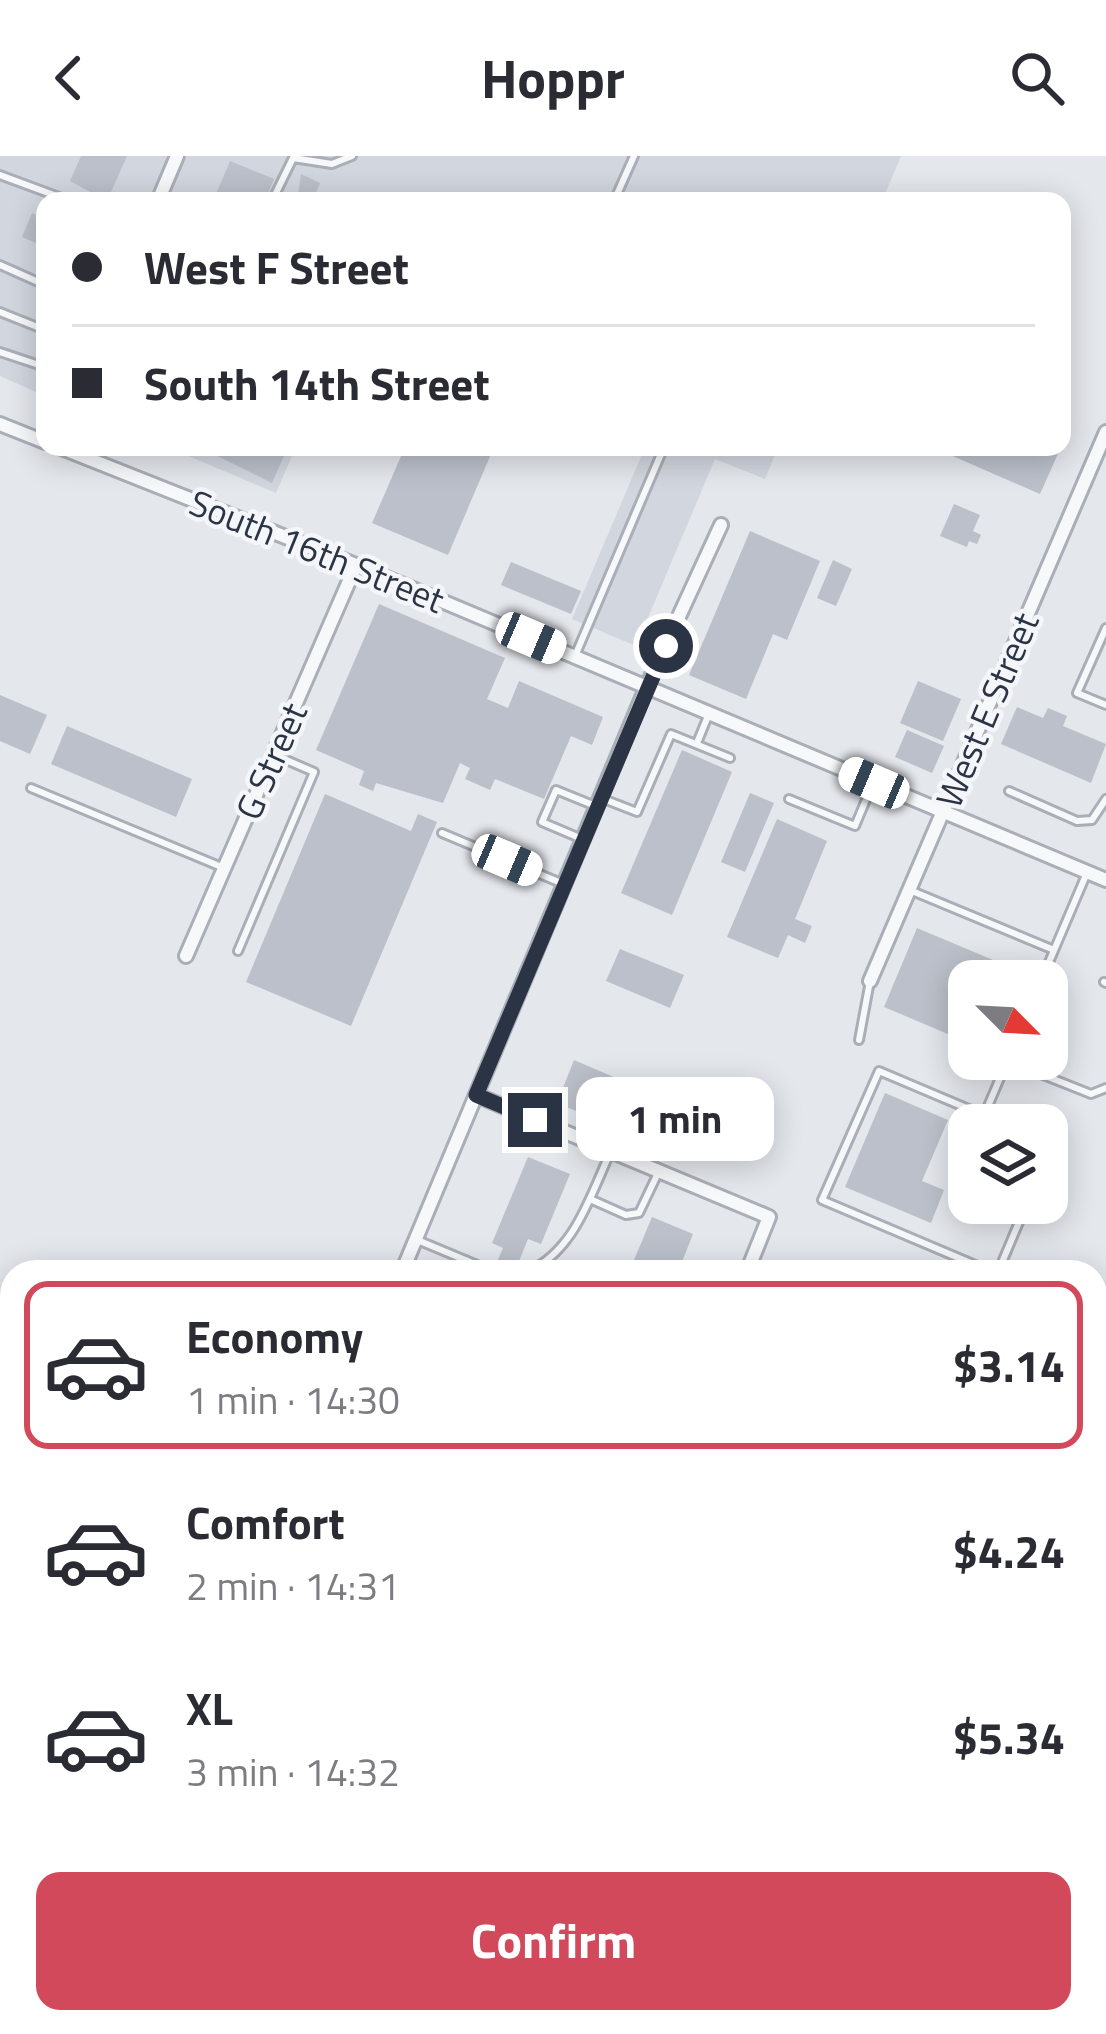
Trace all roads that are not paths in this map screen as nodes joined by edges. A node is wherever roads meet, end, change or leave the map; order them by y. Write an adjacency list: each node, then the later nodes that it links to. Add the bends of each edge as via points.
1 (177, 156): 6 (street)
2 (352, 156): 7 (lane, via 332,164 293,158)
3 (634, 156): 8 (lane)
4 (0, 175): 5 (lane)
5 (46, 192)
6 (162, 192)
7 (276, 192)
8 (618, 192)
9 (0, 266): 10 (lane)
10 (36, 281)
11 (0, 312): 12 (lane)
12 (36, 326)
13 (0, 352): 14 (lane)
14 (36, 364)
15 (1, 424): 17 (street)
16 (1105, 435): 36 (street, West E Street)
17 (36, 438)
18 (82, 456): 21 (street, South 16th Street)
19 (660, 456): 23 (lane)
20 (721, 525): 24 (street)
21 (356, 565): 23 (street, South 16th Street); 28 (street, G Street)
22 (1106, 628): 25 (lane, via 1077,693)
23 (575, 656): 24 (street, South 16th Street)
24 (647, 686): 26 (street, South 16th Street); 35 (street)
25 (1106, 705)
26 (710, 713): 27 (lane); 30 (street, South 16th Street)
27 (697, 744): 29 (lane); 35 (lane, via 671,734 638,812)
28 (273, 755): 39 (street, G Street); 45 (lane, via 314,772)
29 (730, 758)
30 (874, 783): 33 (lane, via 855,826); 36 (street, South 16th Street)
31 (31, 788): 39 (lane)
32 (1009, 791): 34 (lane, via 1077,821 1092,820)
33 (790, 800)
34 (1106, 800)
35 (599, 802): 38 (street); 38 (lane, via 556,790 542,822)
36 (943, 812): 40 (street, South 16th Street); 43 (street, West E Street)
37 (442, 833): 42 (lane)
38 (583, 839): 42 (street)
39 (224, 868): 46 (street, G Street)
40 (1087, 872): 41 (street, South 16th Street); 44 (lane)
41 (1106, 880)
42 (564, 884): 52 (street)
43 (909, 890): 44 (lane); 48 (street, West E Street)
44 (1054, 950): 47 (lane)
45 (238, 951)
46 (186, 956)
47 (1050, 960)
48 (870, 982): 49 (lane)
49 (859, 1040)
50 (1056, 1080): 51 (lane, via 1091,1094)
51 (1106, 1088)
52 (476, 1095): 54 (street); 58 (street)
53 (957, 1104): 63 (lane, via 880,1071 823,1200)
54 (611, 1151): 55 (street); 56 (lane)
55 (659, 1171): 56 (lane, via 638,1213); 62 (street, via 769,1217)
56 (589, 1198): 61 (lane)
57 (1018, 1224): 64 (lane)
58 (415, 1239): 59 (street); 60 (lane)
59 (407, 1260)
60 (466, 1260)
61 (552, 1260)
62 (752, 1260)
63 (966, 1260)
64 (1001, 1260)

